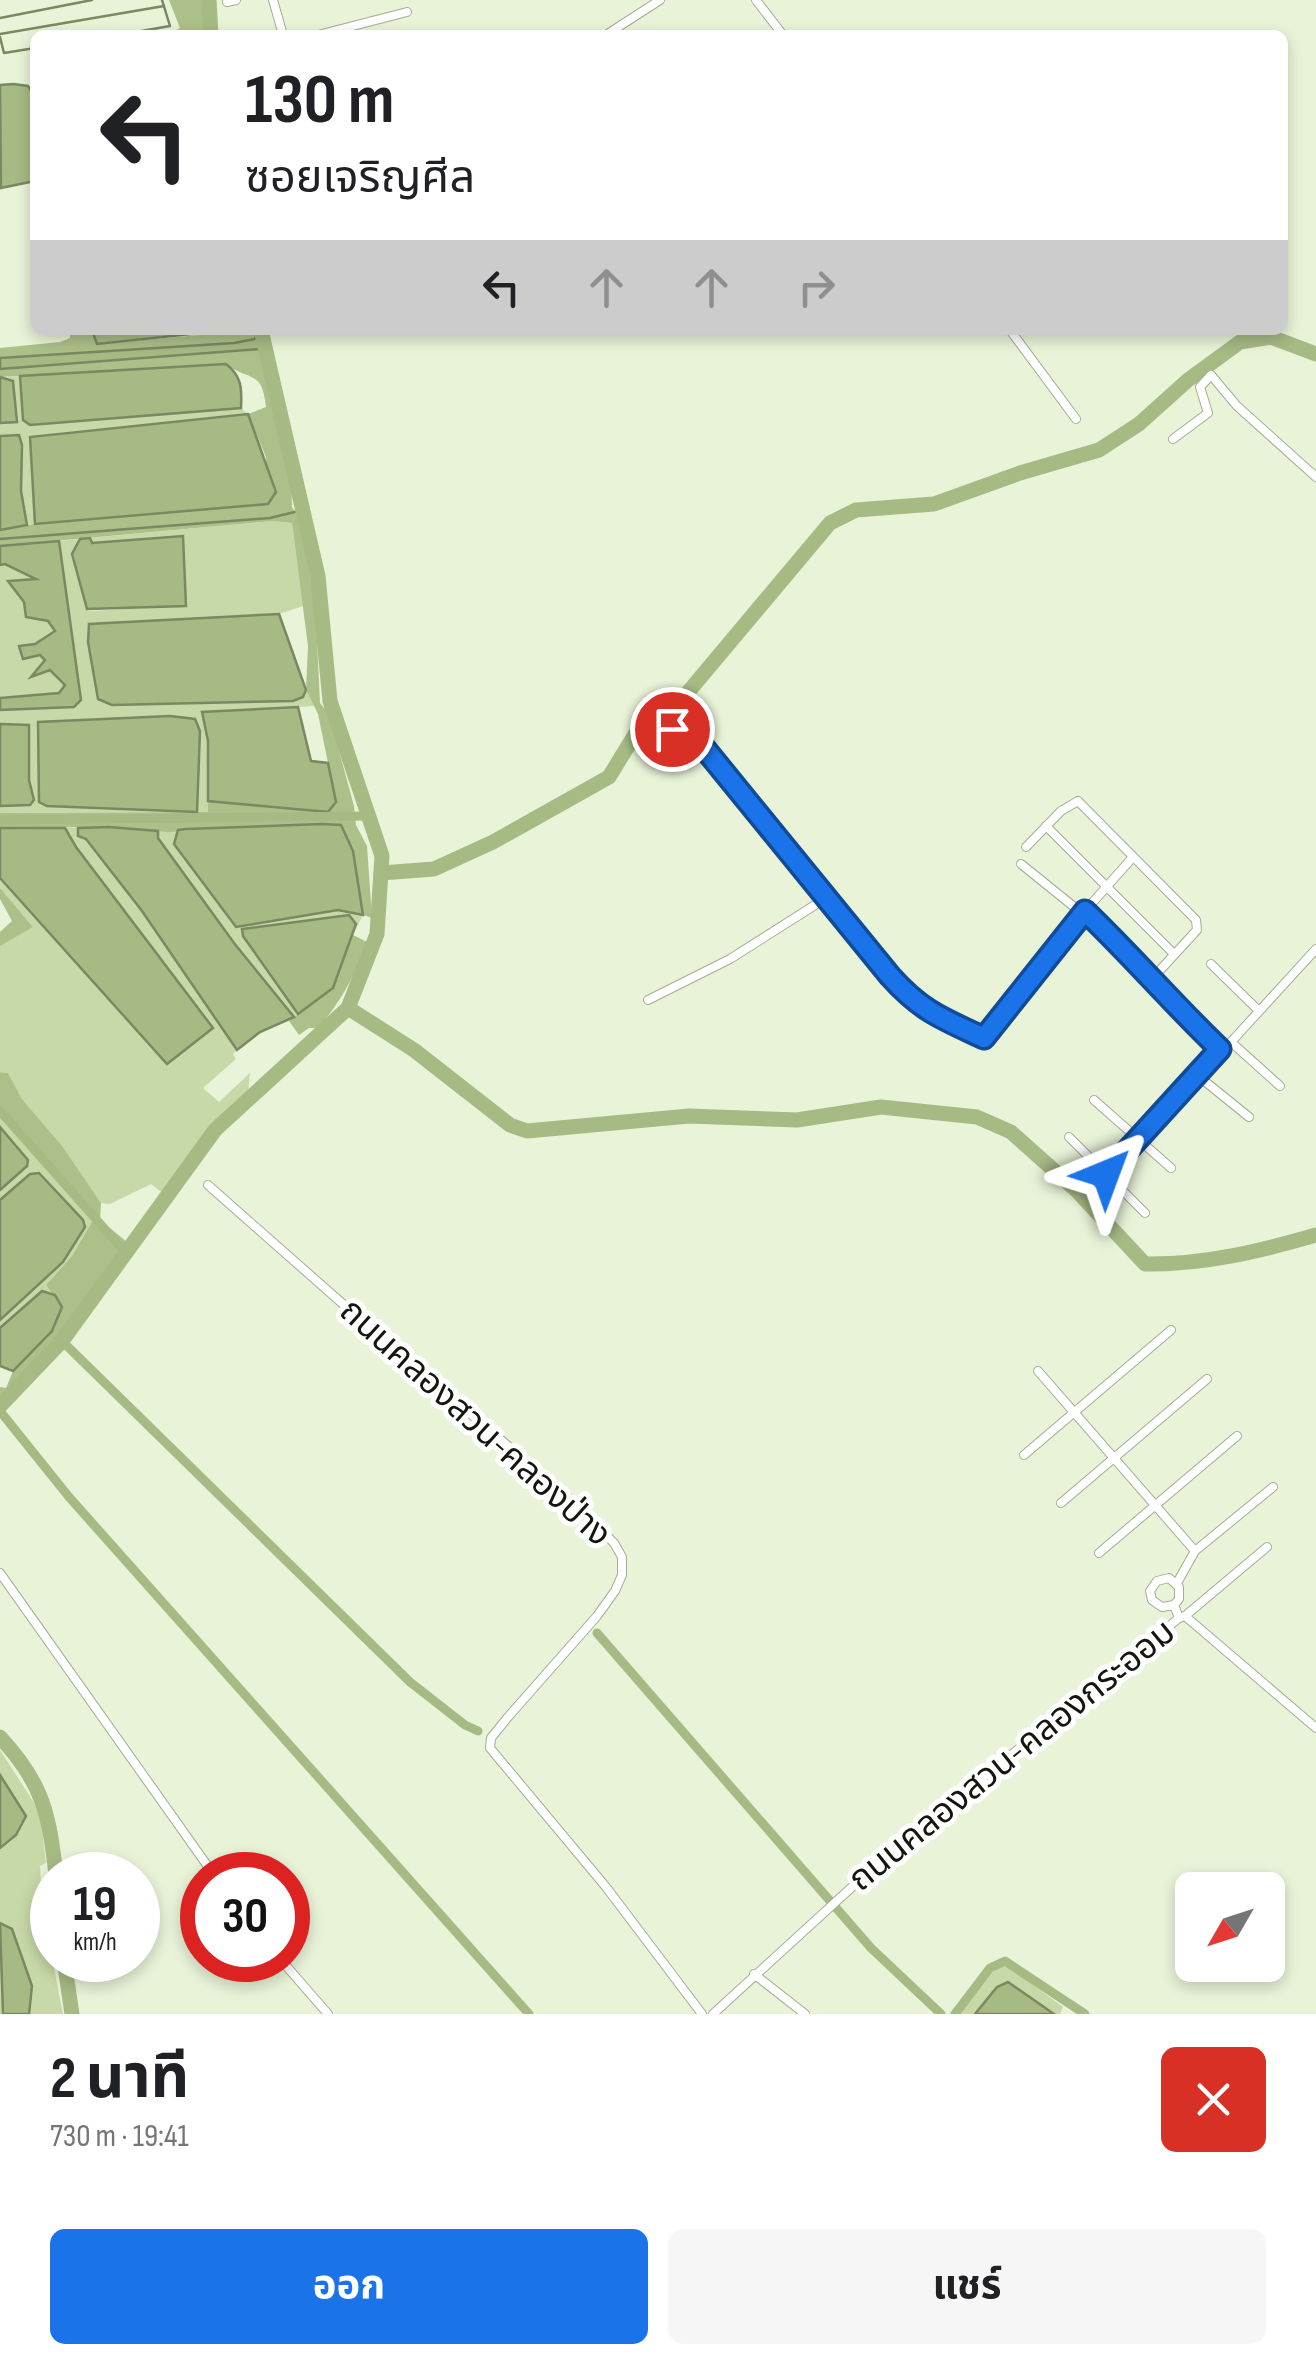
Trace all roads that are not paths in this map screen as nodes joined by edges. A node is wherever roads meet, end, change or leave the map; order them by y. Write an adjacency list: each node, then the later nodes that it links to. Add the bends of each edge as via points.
1 (274, 0): 5 (street)
2 (660, 0): 7 (street)
3 (756, 0): 8 (street)
4 (407, 12): 6 (street)
5 (282, 30)
6 (337, 30)
7 (614, 30)
8 (778, 30)
9 (1014, 335): 10 (street)
10 (1076, 419)
11 (1173, 439): 12 (street, via 1208,414 1200,387 1212,375)
12 (1316, 477)
13 (672, 729): 19 (street, via 696,738)
14 (1046, 826): 15 (street); 16 (street, via 1078,800); 18 (street)
15 (1026, 847)
16 (1134, 856): 18 (street); 22 (street, via 1198,922)
17 (1020, 864): 20 (street)
18 (1106, 886): 20 (street); 22 (street)
19 (826, 898): 20 (street, via 913,1001 984,1038); 25 (street, via 730,959)
20 (1084, 912): 24 (street)
21 (1316, 949): 26 (street)
22 (1174, 954): 24 (street)
23 (1211, 964): 26 (street)
24 (1151, 980): 28 (street)
25 (648, 1000)
26 (1259, 1011): 27 (street)
27 (1231, 1042): 28 (street); 30 (street)
28 (1220, 1049): 29 (street)
29 (1198, 1075): 32 (street); 34 (street)
30 (1280, 1086)
31 (1094, 1100): 34 (street)
32 (1248, 1117)
33 (1069, 1138): 36 (street)
34 (1138, 1140): 35 (street); 36 (street)
35 (1170, 1168)
36 (1106, 1174): 38 (street)
37 (208, 1185): 61 (street, ถนนคลองสวน-คลองป่าง, via 614,1543 623,1566 615,1591 491,1738 490,1748)
38 (1146, 1213)
39 (1170, 1330): 42 (street)
40 (1038, 1371): 42 (street)
41 (1207, 1379): 45 (street)
42 (1075, 1412): 44 (street); 45 (street)
43 (1237, 1436): 48 (street)
44 (1024, 1455)
45 (1115, 1457): 47 (street); 48 (street)
46 (1273, 1487): 50 (street)
47 (1061, 1503)
48 (1156, 1504): 50 (street); 51 (street)
49 (1267, 1547): 55 (street)
50 (1195, 1551): 53 (street)
51 (1099, 1553)
52 (0, 1572): 57 (street)
53 (1177, 1583): 54 (street); 54 (street, via 1159,1579 1150,1591 1156,1605)
54 (1174, 1605): 55 (street)
55 (1182, 1617): 56 (street, ถนนคลองสวน-คลองกระออม); 58 (street, ถนนคลองสวน-คลองกระออม)
56 (1316, 1728)
57 (198, 1852)
58 (754, 1974): 62 (street, ถนนคลองสวน-คลองกระออม); 63 (street)
59 (300, 1982): 60 (street)
60 (328, 2014)
61 (702, 2014)
62 (713, 2014)
63 (805, 2014)

